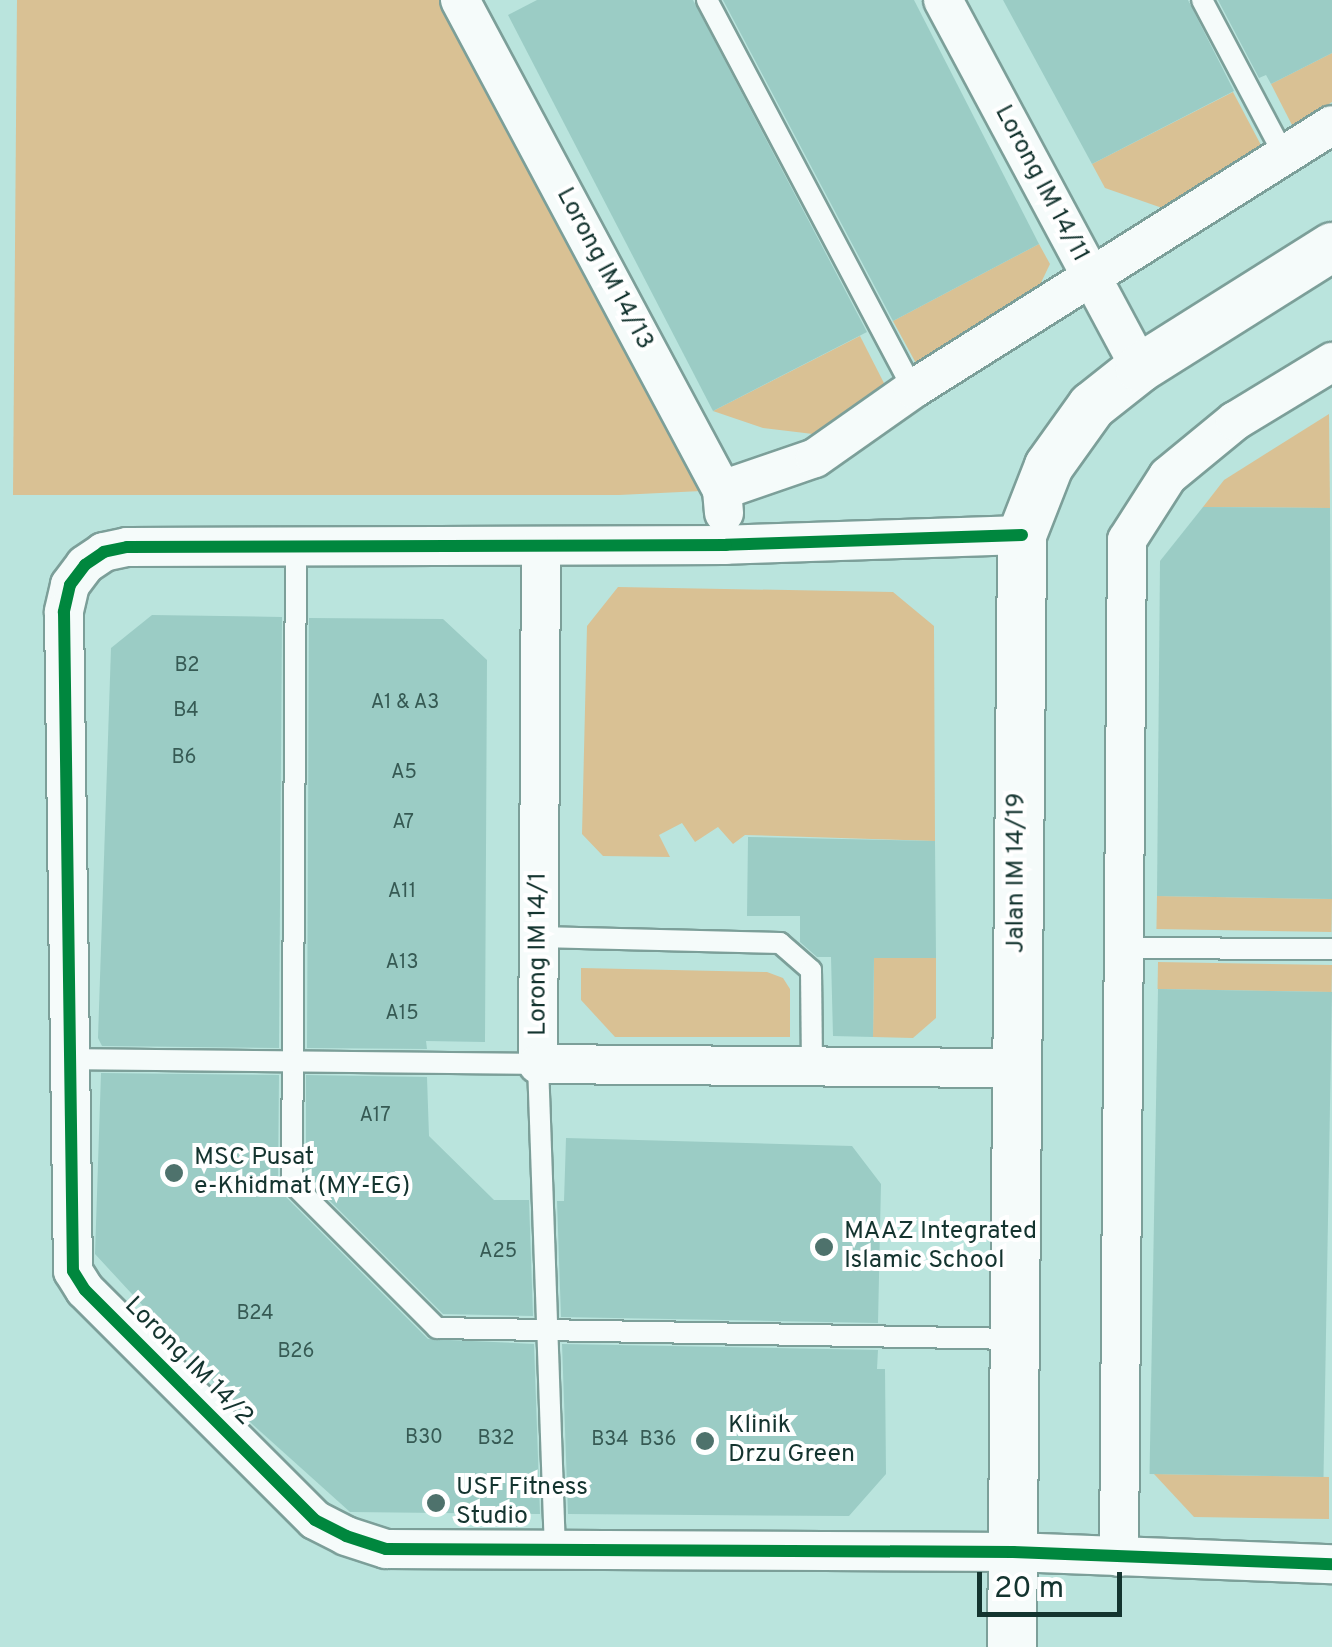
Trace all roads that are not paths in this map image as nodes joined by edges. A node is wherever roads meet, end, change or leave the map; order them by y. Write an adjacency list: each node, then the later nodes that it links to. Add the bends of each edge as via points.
1 (460, 0): 12 (street, Lorong IM 14/13)
2 (707, 0): 11 (lane)
3 (943, 0): 8 (street, Lorong IM 14/11)
4 (1202, 0): 6 (lane)
5 (1332, 125): 6 (street)
6 (1284, 156): 8 (street)
7 (1332, 247): 10 (street, Jalan IM 14/19)
8 (1091, 278): 10 (street, Lorong IM 14/11); 11 (street)
9 (1332, 362): 18 (street, via 1235,421 1168,476 1127,540)
10 (1140, 368): 13 (street, Jalan IM 14/19, via 1077,424 1048,466)
11 (913, 389): 12 (street, via 815,458)
12 (722, 490): 14 (street, Lorong IM 14/13)
13 (1022, 535): 14 (street); 24 (street, Jalan IM 14/19)
14 (726, 545): 16 (street)
15 (296, 546): 16 (street); 20 (street, Lorong IM 14/2, via 127,547 104,552 70,586 64,612); 21 (lane)
16 (541, 547): 17 (street, Lorong IM 14/1)
17 (539, 937): 22 (street, Lorong IM 14/1); 23 (lane, via 780,942 812,970)
18 (1123, 948): 19 (lane); 29 (street)
19 (1332, 949)
20 (68, 1060): 21 (lane); 27 (street, Lorong IM 14/2, via 69,1250 73,1271 98,1304 315,1520 386,1549)
21 (293, 1062): 22 (lane); 25 (lane, via 292,1183 437,1328)
22 (538, 1064): 23 (street, Lorong IM 14/1); 25 (lane)
23 (812, 1066): 24 (street, Lorong IM 14/1)
24 (1016, 1068): 26 (street, Jalan IM 14/19)
25 (547, 1330): 26 (lane); 27 (lane)
26 (1014, 1340): 28 (street, Jalan IM 14/19)
27 (555, 1546): 28 (street, Lorong IM 14/2)
28 (1013, 1552): 29 (street, Lorong IM 14/2); 31 (street, Jalan IM 14/19)
29 (1119, 1556): 30 (street, Lorong IM 14/2)
30 (1332, 1564)
31 (1012, 1647)

